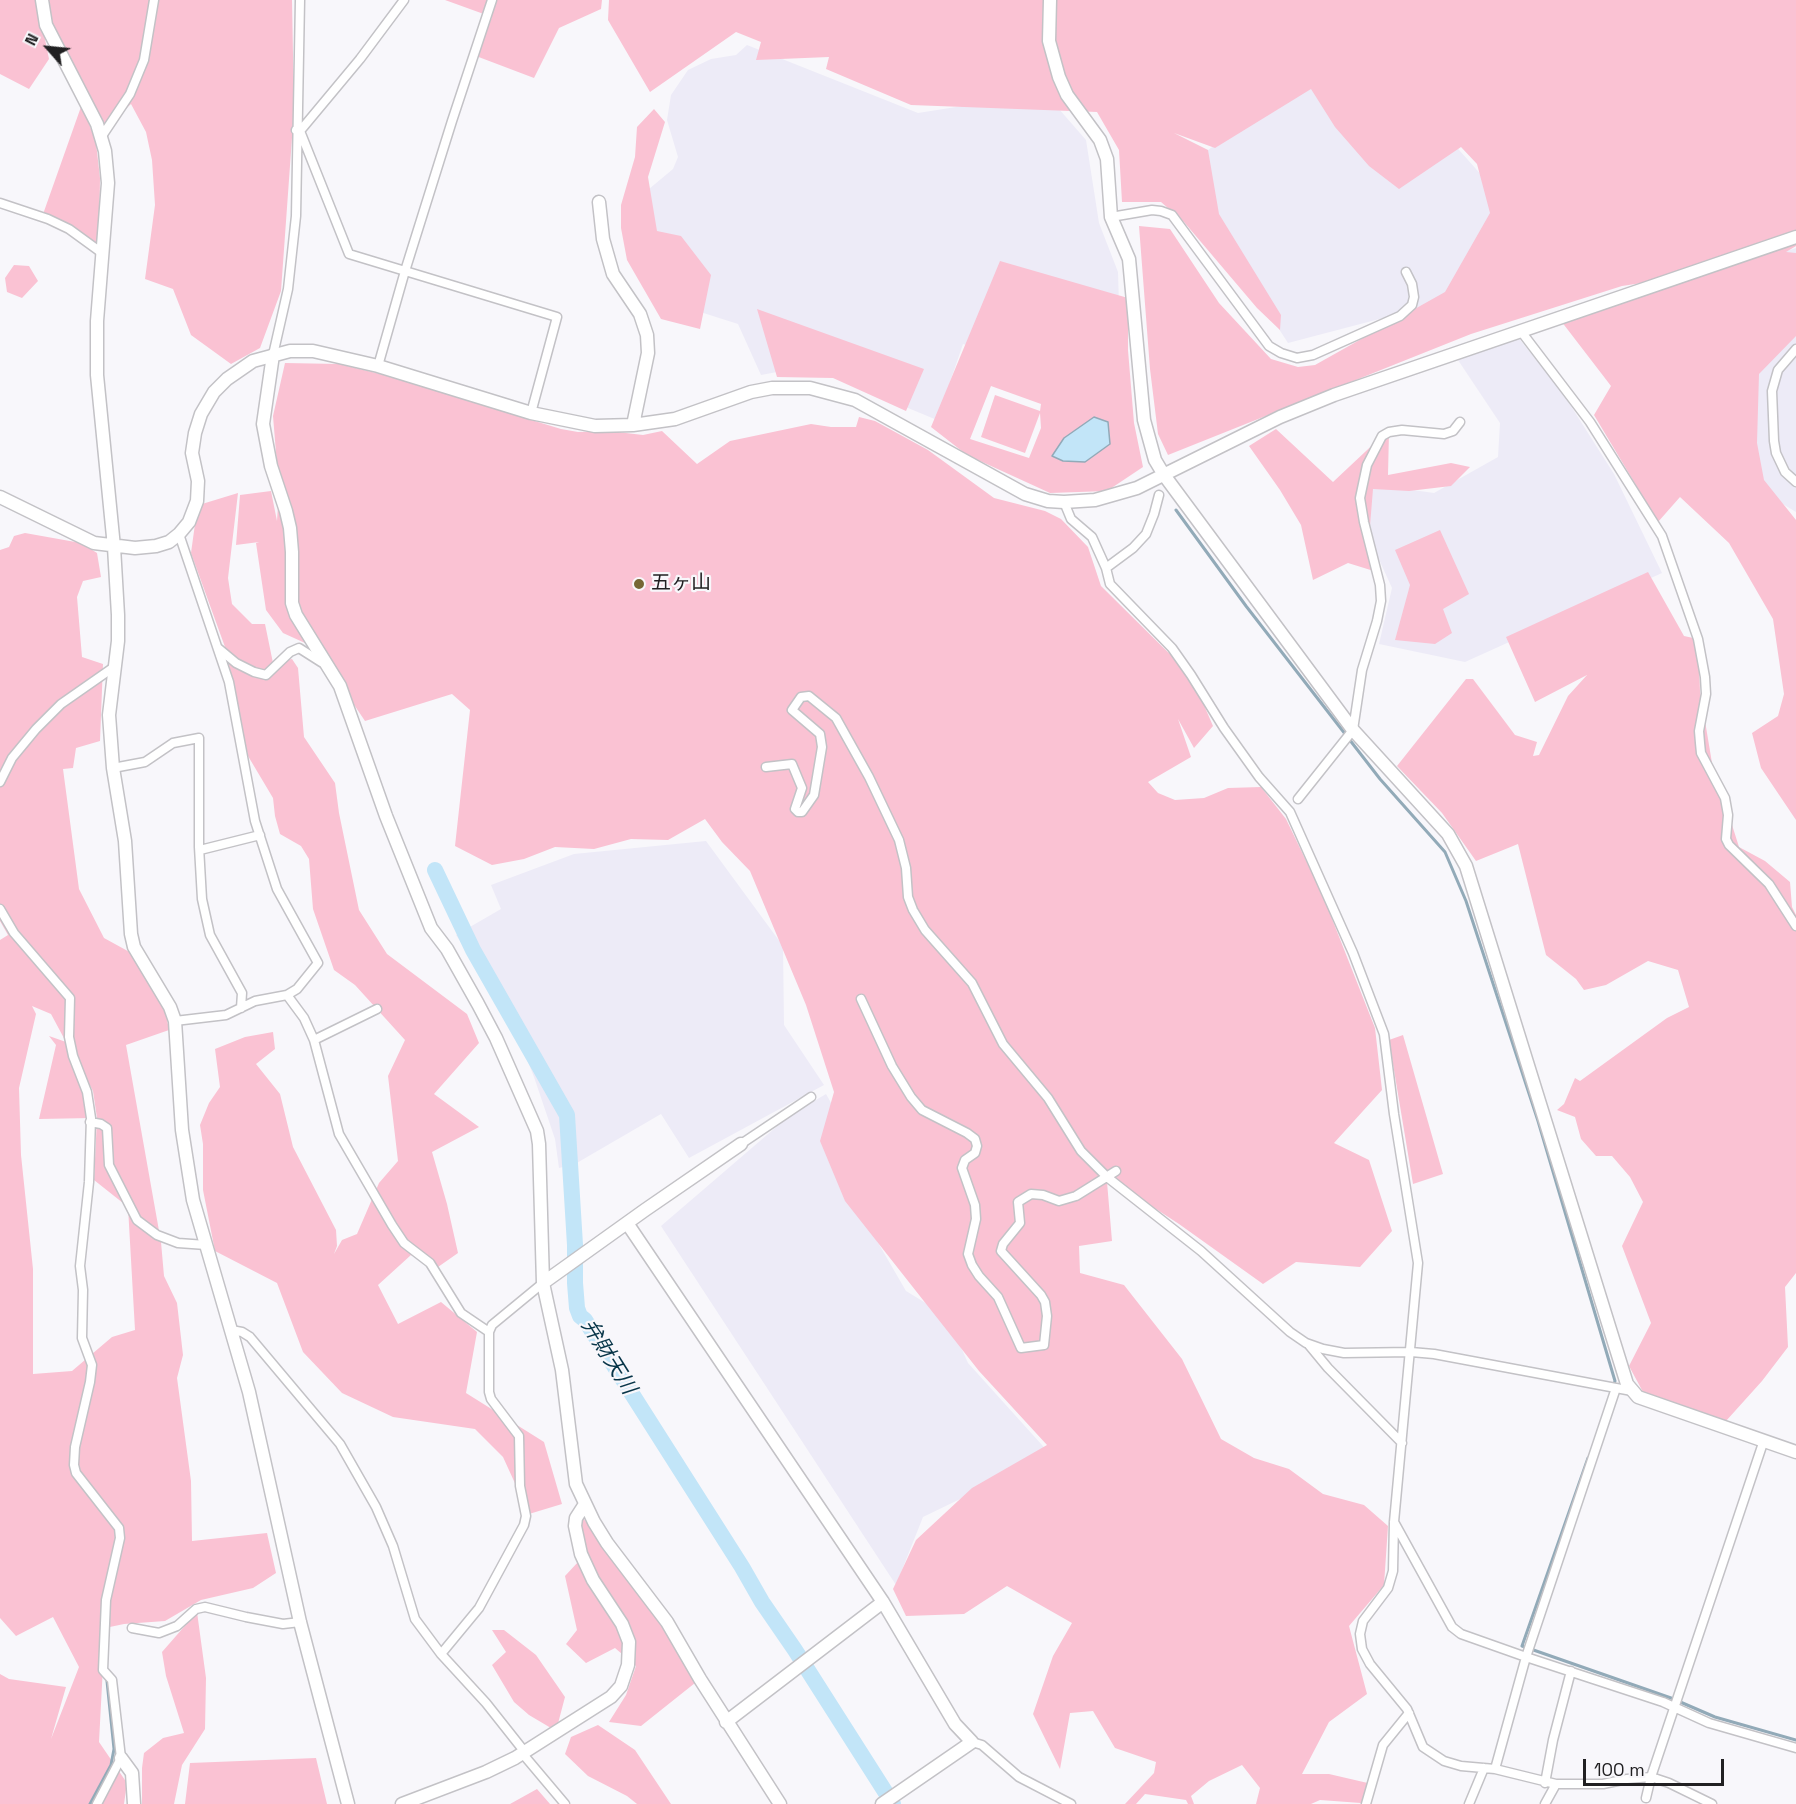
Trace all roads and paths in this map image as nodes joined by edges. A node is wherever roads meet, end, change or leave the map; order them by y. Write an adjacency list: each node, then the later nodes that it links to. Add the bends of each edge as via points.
1 (42, 0): 8 (street, via 46,25)
2 (154, 0): 8 (street, via 144,60 130,94)
3 (300, 0): 7 (street)
4 (404, 0): 7 (street, via 360,59)
5 (492, 0): 14 (street)
6 (1050, 0): 11 (street, via 1049,41 1059,77 1067,96 1100,140 1107,159)
7 (298, 130): 14 (street, via 349,254); 18 (street, via 296,216 288,289)
8 (102, 136): 13 (street, via 108,183)
9 (599, 202): 22 (street, via 603,240 613,274 640,315 647,335 648,353)
10 (0, 203): 13 (street, via 48,219)
11 (1111, 218): 15 (street, via 1152,210 1172,215 1269,346 1297,358 1313,355 1400,315 1412,305 1414,297); 23 (street, via 1129,259 1144,420 1155,460)
12 (1796, 237): 16 (street)
13 (102, 252): 29 (street, via 97,375)
14 (405, 271): 19 (street); 20 (street, via 557,317)
15 (1406, 272)
16 (1520, 330): 23 (street, via 1280,417); 42 (street, via 1590,422 1662,536 1698,639 1706,677 1699,731 1701,753 1725,798 1726,839 1768,884)
17 (1796, 350): 24 (street, via 1779,370 1772,391 1776,453 1785,472)
18 (273, 355): 19 (street, via 314,351); 28 (street, via 253,361 227,379 201,414 192,453 198,481 197,501 189,522); 33 (street, via 264,424 271,466 290,528 292,603)
19 (378, 366): 20 (street)
20 (531, 413): 22 (street, via 595,426)
21 (1460, 422): 34 (street, via 1444,434 1389,432 1382,436 1367,465 1360,498 1381,601 1362,670)
22 (633, 426): 27 (street, via 675,419 751,392 810,388 855,400 1025,494)
23 (1164, 476): 27 (street, via 1114,496); 34 (street)
24 (1796, 482)
25 (1159, 495): 30 (street, via 1146,534)
26 (0, 497): 29 (street, via 94,543)
27 (1064, 502): 30 (street, via 1071,519 1092,537)
28 (179, 534): 29 (street, via 156,546); 31 (street)
29 (114, 547): 32 (street, via 118,641)
30 (1106, 568): 60 (street, via 1110,584 1172,648 1259,777 1290,812 1353,953 1384,1034 1418,1263)
31 (218, 647): 33 (street, via 236,663 266,675 299,648); 39 (street, via 229,682)
32 (114, 667): 36 (street, via 109,715); 37 (street, via 61,704 36,729 12,758)
33 (328, 667): 56 (street, via 340,686 431,928 447,949 496,1038 537,1131)
34 (1353, 730): 38 (street); 62 (street, via 1448,834 1466,866)
35 (765, 767): 53 (street, via 792,764 801,788 795,809 802,812 814,795 822,747 820,734 792,710 801,697 809,696 836,718 899,840 913,910 925,930 972,983 1003,1044 1048,1098 1081,1151)
36 (112, 768): 40 (street, via 145,762 173,743 199,738); 47 (street, via 125,841 134,947)
37 (0, 782)
38 (1298, 799)
39 (260, 835): 40 (street); 43 (street, via 277,889 318,963 297,989)
40 (200, 850): 45 (street, via 202,899 210,935 242,993)
41 (0, 909): 50 (street, via 14,933 70,998 69,1037 87,1092)
42 (1796, 926)
43 (287, 995): 45 (street); 48 (street)
44 (861, 999): 53 (street, via 911,1097 922,1110 975,1139 975,1153 962,1168 975,1205 976,1220 968,1254 979,1276 998,1297 1021,1348 1044,1345 1047,1316 1041,1295 1001,1251 1020,1223 1018,1202 1031,1194 1059,1202)
45 (241, 1008): 47 (street, via 226,1015)
46 (377, 1009): 48 (street)
47 (175, 1021): 55 (street, via 182,1130 193,1200)
48 (314, 1040): 58 (street, via 339,1134 392,1225 404,1243 430,1263 460,1313)
49 (811, 1097): 51 (street)
50 (90, 1122): 55 (street, via 107,1128 109,1165 137,1220 178,1244); 80 (street, via 89,1182 80,1266 81,1338 92,1365 74,1465 76,1473 119,1528 106,1600 103,1670 112,1680)
51 (741, 1144): 54 (street)
52 (1116, 1171): 53 (street)
53 (1107, 1177): 59 (street, via 1201,1251)
54 (627, 1223): 56 (street); 68 (street)
55 (206, 1245): 57 (street)
56 (543, 1283): 58 (street); 66 (street, via 562,1370 576,1484)
57 (231, 1330): 69 (street, via 249,1392); 71 (street, via 250,1337 350,1459 393,1546 415,1618)
58 (489, 1332): 71 (street, via 489,1392 519,1436 520,1486 526,1516 479,1608)
59 (1306, 1343): 60 (street, via 1344,1353); 64 (street)
60 (1411, 1352): 61 (street); 64 (street)
61 (1616, 1388): 62 (street); 72 (street)
62 (1632, 1391): 63 (street, via 1638,1397)
63 (1764, 1440): 65 (street); 74 (street)
64 (1402, 1443): 67 (street)
65 (1796, 1452)
66 (585, 1504): 76 (street, via 607,1543 667,1622); 79 (street, via 576,1518 576,1537 593,1580 626,1633 628,1665 621,1686 610,1697)
67 (1394, 1522): 72 (street, via 1452,1627 1461,1634); 75 (street, via 1393,1571 1388,1588 1363,1621 1360,1634 1370,1664)
68 (883, 1602): 76 (street); 77 (street, via 955,1724)
69 (300, 1622): 70 (street, via 283,1624 205,1607 159,1633); 89 (street)
70 (132, 1629)
71 (441, 1654): 79 (street)
72 (1526, 1657): 73 (street); 82 (street)
73 (1571, 1671): 74 (street); 84 (street)
74 (1674, 1707): 78 (street, via 1710,1723); 83 (street)
75 (1409, 1713): 81 (street, via 1423,1747 1444,1761); 95 (street, via 1383,1745)
76 (726, 1722): 92 (street)
77 (972, 1742): 93 (street); 94 (street, via 982,1744 1019,1777)
78 (1796, 1748)
79 (523, 1752): 90 (street, via 486,1772); 91 (street)
80 (121, 1758): 87 (street); 88 (street, via 132,1773)
81 (1484, 1768): 82 (street); 96 (street)
82 (1495, 1769): 84 (street)
83 (1651, 1777): 85 (street, via 1604,1784); 86 (street); 98 (street)
84 (1545, 1783): 85 (street)
85 (1556, 1784): 97 (street)
86 (1646, 1798)
87 (97, 1804)
88 (134, 1804)
89 (348, 1804)
90 (402, 1804)
91 (565, 1804)
92 (780, 1804)
93 (882, 1804)
94 (1071, 1804)
95 (1366, 1804)
96 (1469, 1804)
97 (1545, 1804)
98 (1712, 1804)

